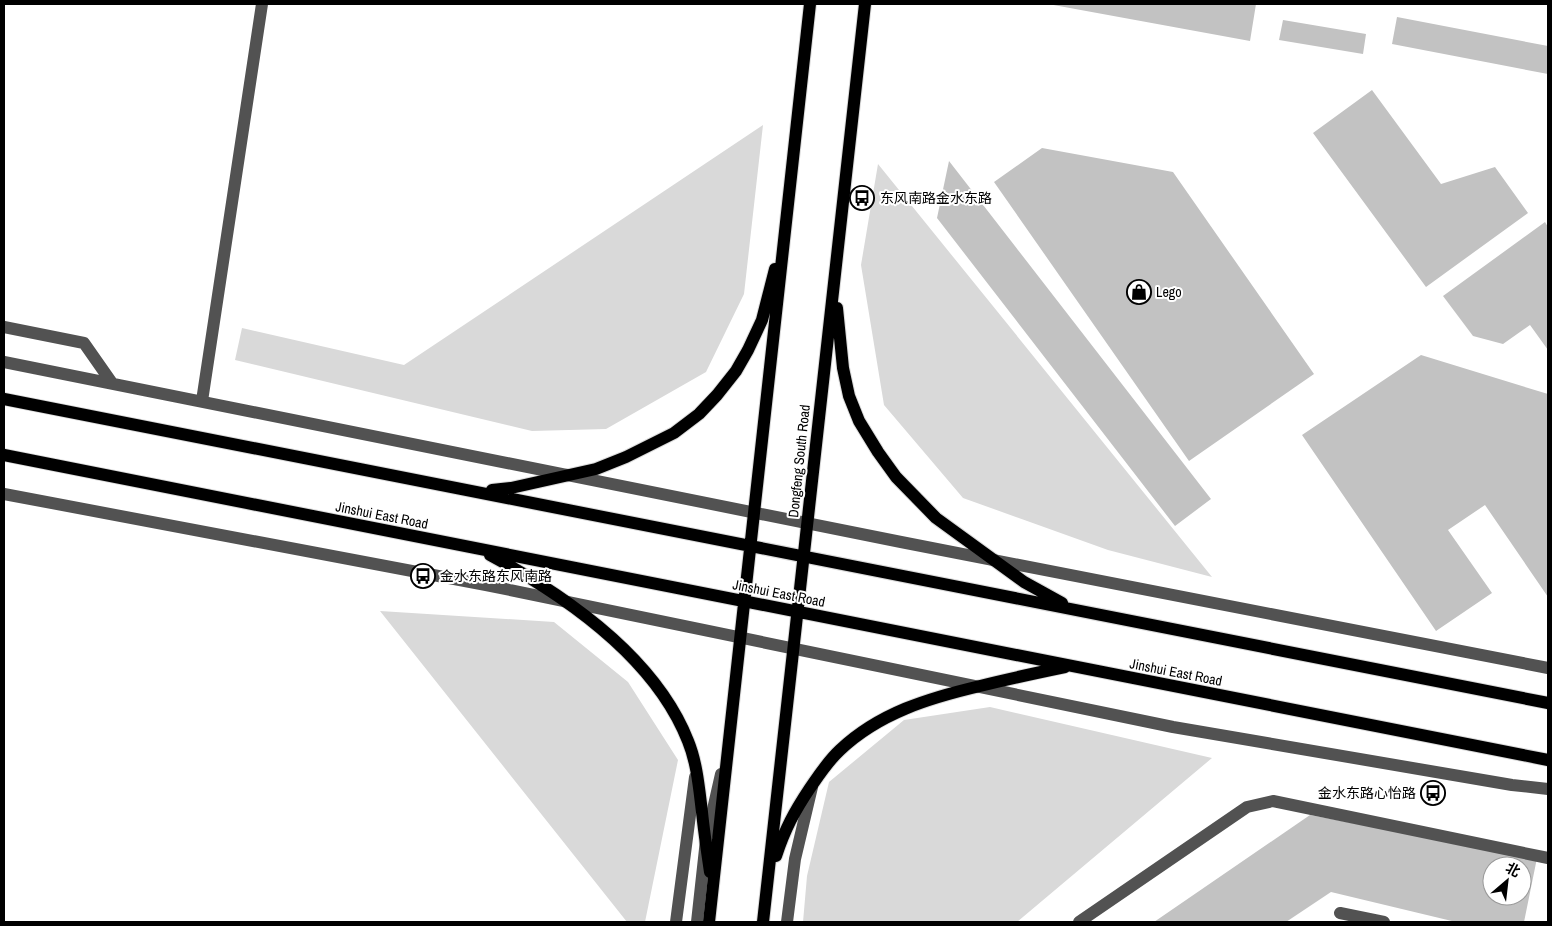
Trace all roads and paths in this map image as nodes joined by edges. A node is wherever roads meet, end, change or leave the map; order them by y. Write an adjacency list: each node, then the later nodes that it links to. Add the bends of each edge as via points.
1 (262, 4): 10 (street)
2 (810, 4): 4 (main road)
3 (865, 4): 5 (main road, Dongfeng South Road)
4 (786, 223): 12 (main road, via 762,320 736,371 717,395 674,433 626,458); 15 (main road)
5 (834, 284): 16 (main road, Dongfeng South Road); 20 (main road, via 843,368 859,421 896,478 936,518)
6 (4, 327): 8 (street, via 84,343)
7 (4, 362): 8 (street)
8 (112, 383): 10 (street)
9 (4, 398): 13 (main road)
10 (202, 401): 12 (street)
11 (4, 455): 18 (main road, Jinshui East Road)
12 (569, 475): 13 (main road, via 511,488); 15 (street)
13 (477, 491): 17 (main road)
14 (4, 494): 21 (street)
15 (755, 512): 16 (street); 17 (main road)
16 (808, 523): 19 (main road, Dongfeng South Road); 20 (street)
17 (752, 545): 19 (main road); 22 (main road)
18 (479, 549): 21 (main road, via 516,569); 22 (main road, Jinshui East Road)
19 (804, 556): 23 (main road); 24 (main road, Dongfeng South Road)
20 (995, 560): 23 (main road, via 1024,582); 28 (street)
21 (561, 600): 25 (street); 33 (main road, via 603,630 643,669 679,723)
22 (745, 602): 24 (main road, Jinshui East Road); 25 (main road)
23 (1073, 609): 30 (main road)
24 (798, 612): 26 (main road, Dongfeng South Road); 27 (main road, Jinshui East Road)
25 (742, 638): 26 (street); 31 (main road)
26 (794, 648): 29 (street); 38 (main road, Dongfeng South Road)
27 (1070, 666): 29 (main road); 32 (main road, Jinshui East Road)
28 (1548, 668)
29 (977, 686): 34 (main road, via 906,707 884,718 840,750); 35 (street, via 1173,727)
30 (1548, 703)
31 (731, 730): 36 (street); 39 (main road)
32 (1548, 760)
33 (696, 770): 36 (main road); 41 (street)
34 (812, 786): 38 (main road, via 785,829); 45 (street, via 794,859)
35 (1548, 789)
36 (706, 840): 39 (main road); 42 (street)
37 (1548, 858): 46 (street, via 1273,801 1247,807)
38 (768, 879): 44 (main road, Dongfeng South Road)
39 (713, 889): 43 (main road)
40 (1340, 913): 47 (street)
41 (676, 922)
42 (697, 922)
43 (709, 922)
44 (763, 922)
45 (787, 922)
46 (1079, 922)
47 (1384, 922)

